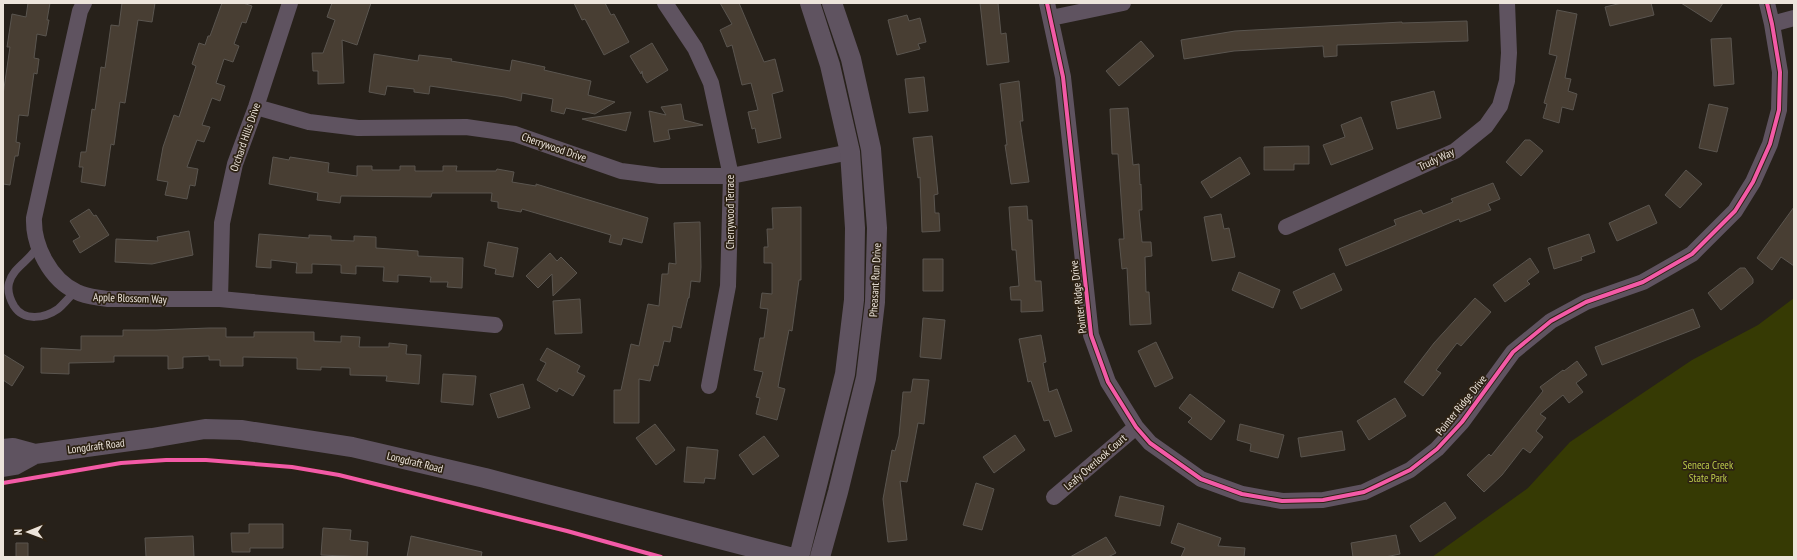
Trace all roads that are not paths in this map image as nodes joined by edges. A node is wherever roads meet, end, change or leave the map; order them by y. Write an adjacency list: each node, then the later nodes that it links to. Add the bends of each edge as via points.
1 (84, 3): 16 (street, Apple Blossom Way, via 80,11 35,208 33,227)
2 (290, 3): 12 (street, Orchard Hills Drive)
3 (665, 3): 14 (street, Cherrywood Terrace, via 695,48 711,83)
4 (810, 3): 13 (street, Pheasant Run Drive, via 830,65)
5 (832, 3): 28 (street, Pheasant Run Drive, via 851,59 871,149 877,228 876,294 866,378)
6 (1124, 3): 9 (street)
7 (1507, 3): 15 (street, Trudy Way, via 1507,81 1500,106 1486,126 1455,151)
8 (1767, 3): 11 (street, Pointer Ridge Drive)
9 (1049, 11): 21 (street, Pointer Ridge Drive, via 1063,77 1091,335 1108,382)
10 (1794, 18): 11 (street)
11 (1772, 24): 21 (street, Pointer Ridge Drive, via 1780,72 1779,110 1770,144 1753,182 1735,211 1692,254 1643,282 1586,302 1551,321 1513,352 1462,422 1436,449 1410,470 1364,492 1323,500 1282,501 1242,494 1201,479 1150,443)
12 (256, 107): 14 (street, Cherrywood Drive, via 309,122 358,128 466,128 515,134 621,171 660,176); 18 (street, Orchard Hills Drive, via 235,164 222,223)
13 (850, 152): 14 (street, Cherrywood Drive); 27 (street, Pheasant Run Drive, via 856,228 852,315 845,374)
14 (731, 176): 20 (street, Cherrywood Terrace, via 728,286)
15 (1286, 227)
16 (37, 247): 17 (street, Apple Blossom Way, via 53,273); 17 (lane, via 34,254 13,273 9,283 10,296 16,309 22,314 42,317 58,309)
17 (75, 292): 18 (street, Apple Blossom Way, via 107,299)
18 (220, 299): 19 (street, Apple Blossom Way)
19 (495, 325)
20 (709, 386)
21 (1136, 426): 25 (street, Leafy Overlook Court)
22 (3, 449): 23 (street, Longdraft Road, via 14,448)
23 (35, 454): 24 (street, Longdraft Road, via 15,465); 26 (street, Longdraft Road, via 205,429 241,430 352,447 485,478)
24 (3, 467)
25 (1054, 497)
26 (789, 557)
27 (799, 557)
28 (820, 557)

